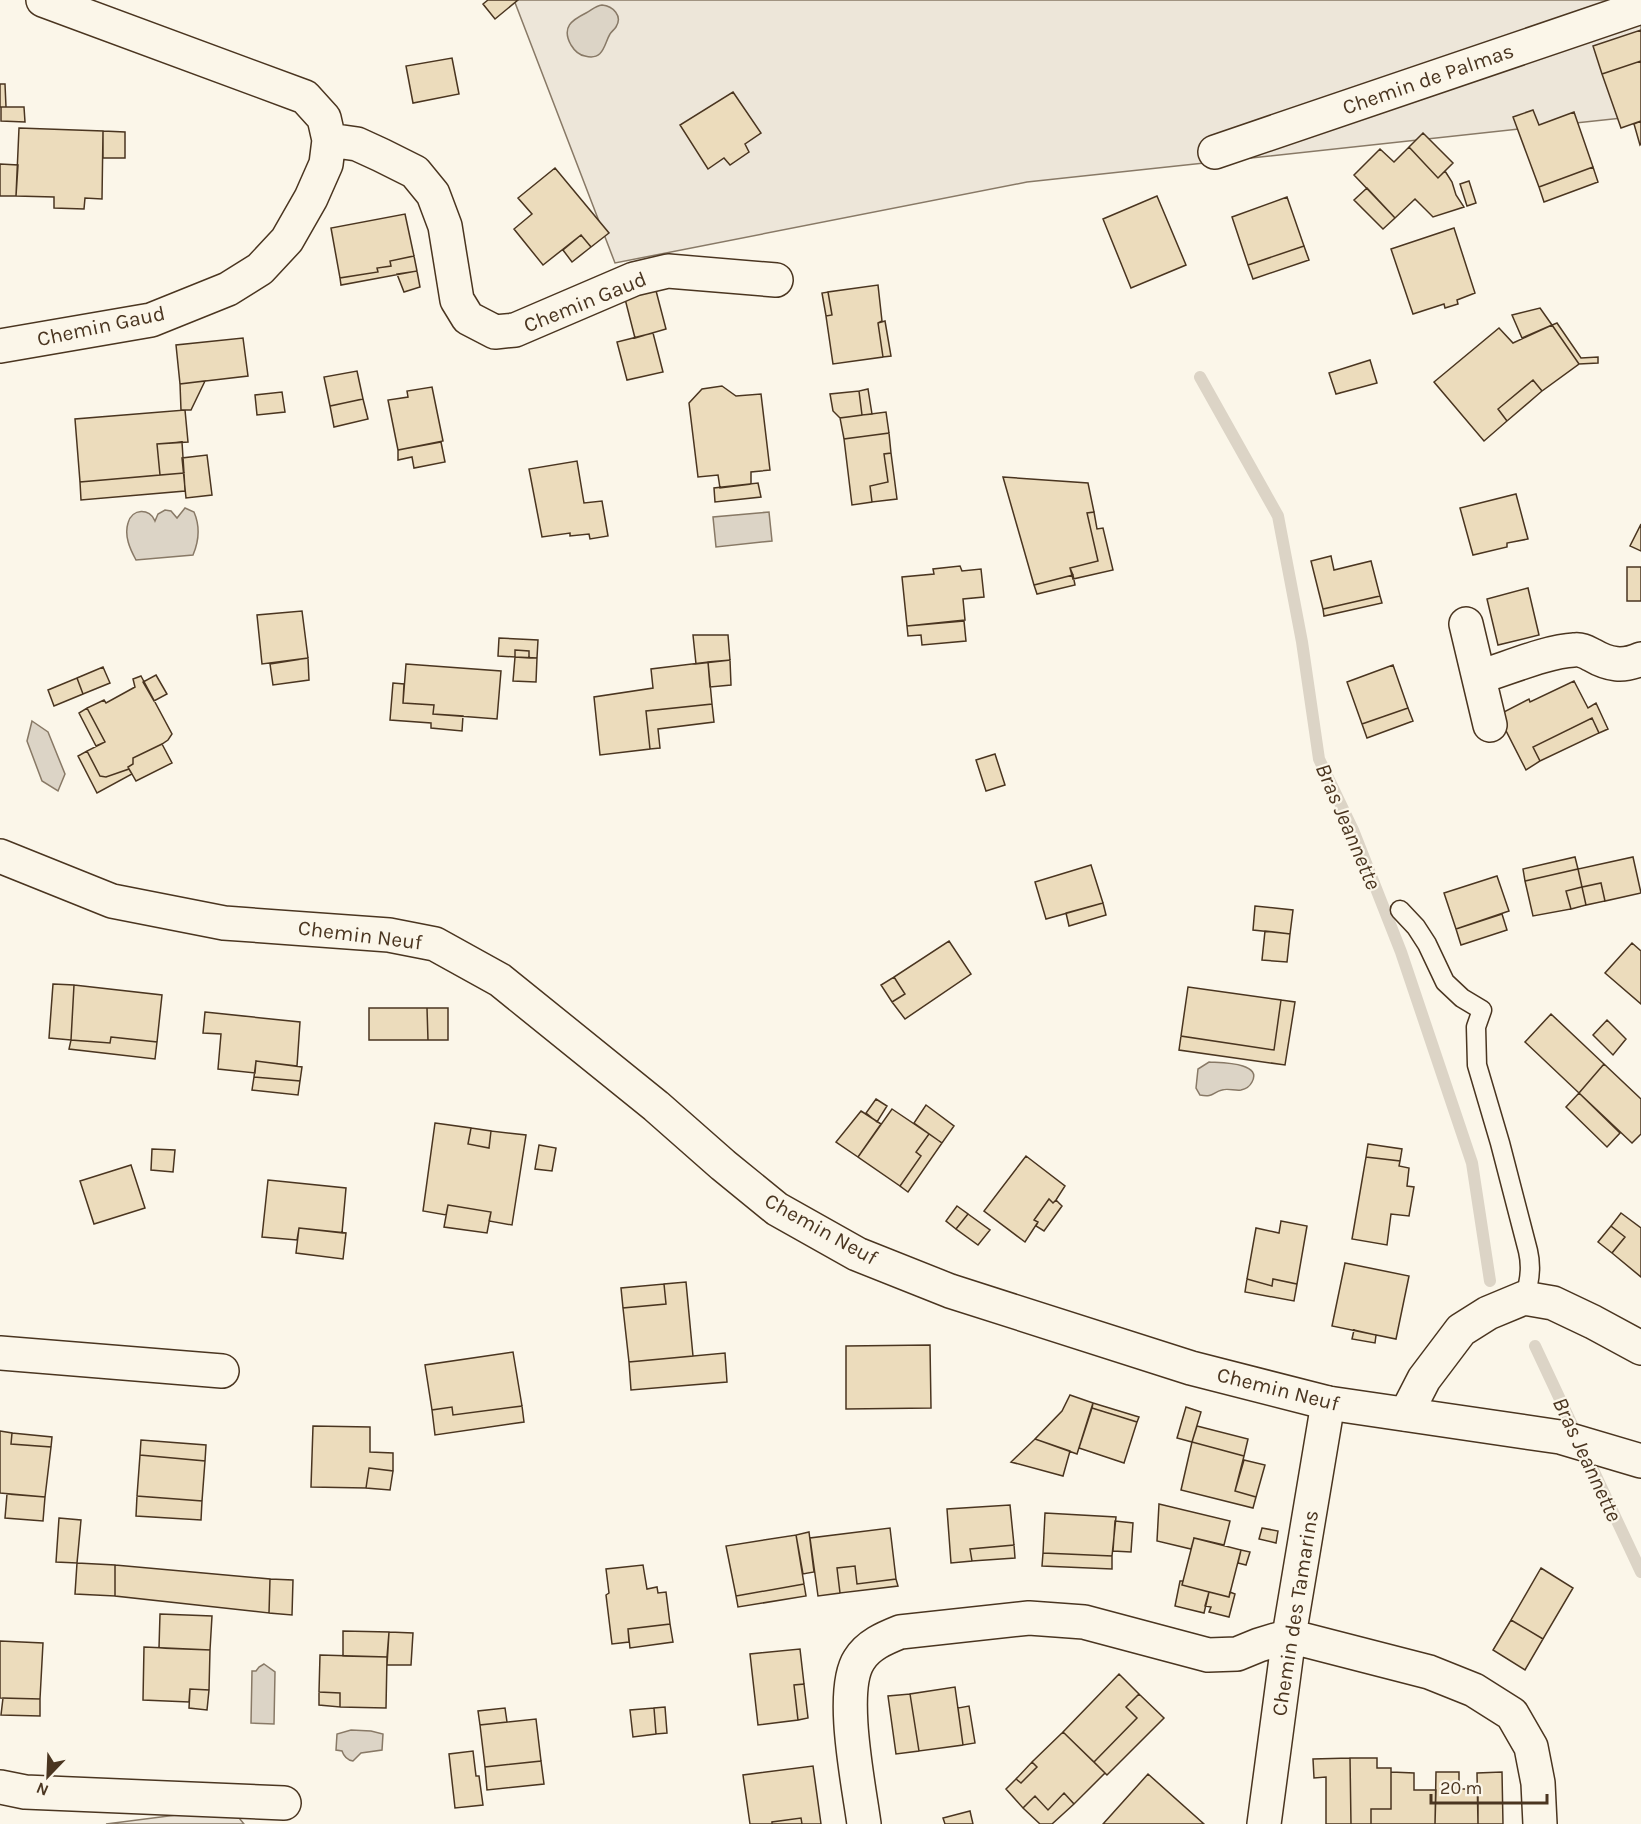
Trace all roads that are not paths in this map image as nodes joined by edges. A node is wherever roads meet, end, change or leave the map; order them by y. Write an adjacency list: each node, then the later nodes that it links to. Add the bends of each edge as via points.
1 (43, 0): 3 (street, via 305,97 324,118)
2 (1641, 7): 4 (street, Chemin de Palmas)
3 (329, 140): 5 (street, Chemin Gaud, via 357,144 415,172 433,194 445,226 456,300 468,318 495,332 515,330 634,279 668,271); 6 (street, Chemin Gaud, via 326,164 311,198 287,240 260,269 228,289 151,320)
4 (1215, 152)
5 (776, 280)
6 (0, 346)
7 (1466, 624): 9 (street)
8 (1641, 659): 9 (street, via 1621,665 1576,649)
9 (1479, 677): 10 (street)
10 (1490, 725)
11 (0, 856): 17 (street, Chemin Neuf, via 112,901 224,923 389,934 435,944 500,980 777,1209 857,1254 950,1291 1191,1368)
12 (1400, 910): 13 (lane, via 1421,936 1445,981 1462,999 1482,1010 1476,1027 1478,1065 1531,1265)
13 (1524, 1298): 14 (street, via 1553,1303); 18 (street, via 1461,1330 1424,1379)
14 (1641, 1348)
15 (0, 1353): 16 (street)
16 (222, 1371)
17 (1328, 1403): 18 (street, Chemin Neuf); 20 (street, Chemin des Tamarins)
18 (1406, 1414): 19 (street, Chemin Neuf, via 1560,1437)
19 (1641, 1461)
20 (1289, 1636): 23 (street, via 1237,1654 1208,1655 1084,1622 1029,1618 900,1632 870,1647 858,1661 852,1681 849,1708); 24 (street, Chemin des Tamarins); 25 (street, via 1429,1672 1474,1690 1512,1714 1531,1747)
21 (0, 1787): 22 (street, via 26,1792)
22 (284, 1803)
23 (864, 1824)
24 (1264, 1824)
25 (1540, 1824)

